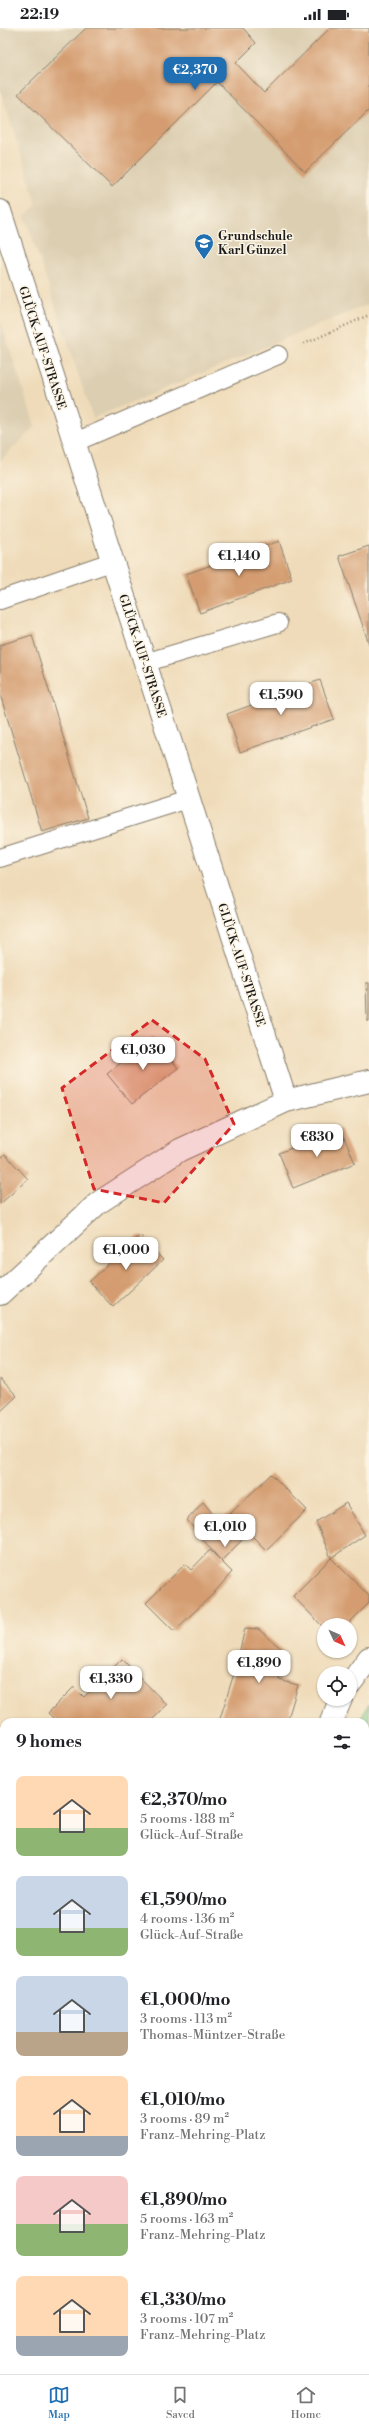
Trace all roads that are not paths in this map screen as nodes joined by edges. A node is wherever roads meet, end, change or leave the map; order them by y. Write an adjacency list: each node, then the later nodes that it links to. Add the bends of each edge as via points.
1 (0, 211): 3 (street, GLÜCK-AUF-STRASSE)
2 (278, 355): 3 (lane)
3 (73, 443): 4 (street, GLÜCK-AUF-STRASSE)
4 (111, 562): 5 (lane); 7 (street, GLÜCK-AUF-STRASSE)
5 (0, 600)
6 (278, 623): 7 (lane)
7 (144, 663): 8 (street, GLÜCK-AUF-STRASSE)
8 (188, 799): 9 (lane); 11 (street, GLÜCK-AUF-STRASSE)
9 (0, 858)
10 (369, 1081): 11 (street)
11 (286, 1101): 12 (street, via 180,1150 98,1203)
12 (0, 1294)
13 (369, 1658): 14 (street)
14 (357, 1674)
15 (339, 1706): 16 (street)
16 (333, 1718)

